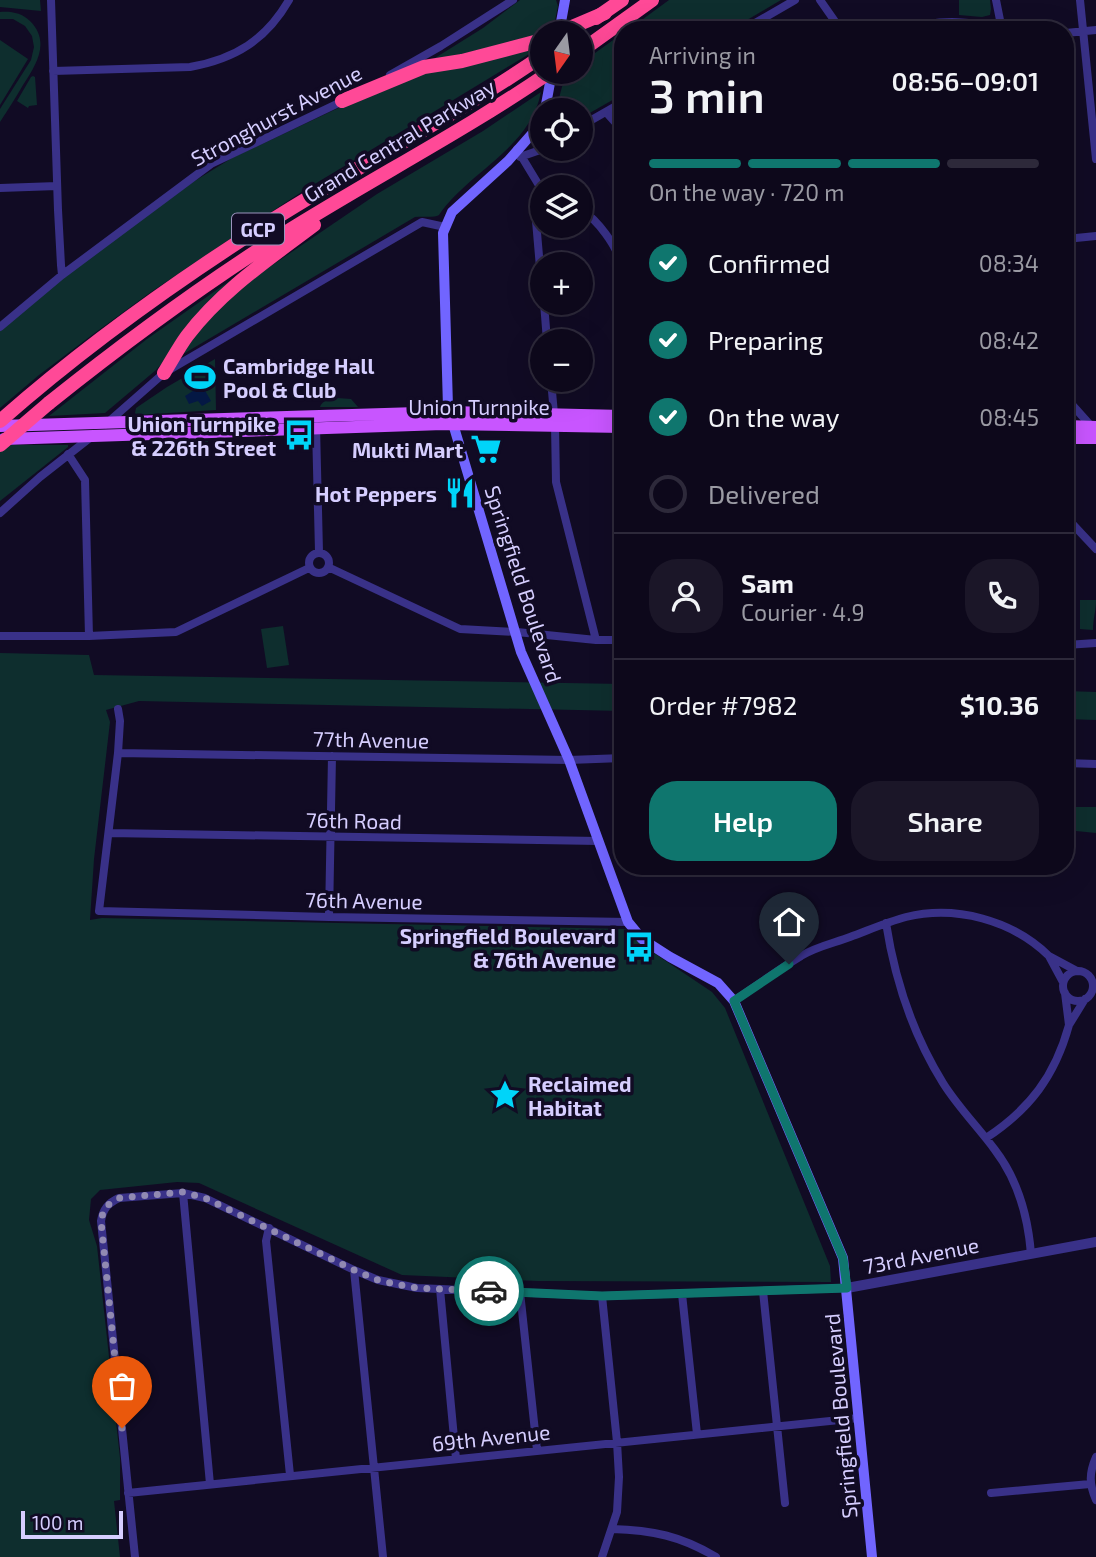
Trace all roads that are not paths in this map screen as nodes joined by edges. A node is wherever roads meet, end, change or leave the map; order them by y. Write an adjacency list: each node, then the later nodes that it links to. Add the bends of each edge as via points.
1 (51, 0): 26 (street)
2 (289, 0): 26 (street, via 252,44 222,60 190,67)
3 (513, 0): 28 (street, Stronghurst Avenue)
4 (565, 0): 12 (main road)
5 (622, 0): 11 (highway)
6 (652, 0): 15 (highway)
7 (796, 0): 16 (street)
8 (820, 0): 17 (street)
9 (996, 0): 18 (street)
10 (1080, 0): 21 (street)
11 (605, 13): 13 (highway, bridge); 14 (highway, bridge)
12 (561, 21)
13 (587, 21)
14 (593, 21)
15 (623, 21)
16 (760, 21)
17 (835, 21)
18 (1002, 21)
19 (614, 27): 23 (highway)
20 (1096, 30): 21 (street)
21 (1083, 31): 22 (street); 37 (street)
22 (1074, 32)
23 (593, 42)
24 (530, 48): 28 (highway, via 424,67)
25 (530, 58): 54 (highway, Grand Central Parkway / GCP, via 515,75 222,253 124,322)
26 (53, 71): 39 (street)
27 (532, 84): 33 (highway, Grand Central Parkway / GCP)
28 (342, 101): 46 (street, Stronghurst Avenue, via 211,164)
29 (614, 107): 30 (street)
30 (606, 112): 31 (street); 32 (street)
31 (593, 120)
32 (614, 121)
33 (462, 128): 48 (highway, via 315,225 234,286 187,336); 63 (highway, Grand Central Parkway / GCP, bridge, via 231,268)
34 (530, 139): 36 (main road)
35 (530, 151): 36 (street)
36 (520, 153): 38 (street); 42 (main road, via 452,212)
37 (1096, 159)
38 (533, 175)
39 (57, 186): 40 (street); 46 (street)
40 (0, 188)
41 (593, 219): 45 (street)
42 (445, 227): 48 (street, via 422,222); 52 (main road, Springfield Boulevard, via 447,395)
43 (1096, 236): 44 (street)
44 (1074, 238)
45 (614, 247)
46 (62, 275): 47 (street, Stronghurst Avenue)
47 (0, 327)
48 (164, 373): 55 (street)
49 (552, 392): 53 (street)
50 (1074, 409): 60 (street)
51 (614, 417): 53 (main road, Union Turnpike)
52 (452, 418): 53 (main road, Union Turnpike); 56 (main road, Union Turnpike); 71 (main road, Springfield Boulevard)
53 (554, 420): 58 (main road, Union Turnpike); 74 (street, via 556,482)
54 (0, 421)
55 (107, 422): 56 (main road, Union Turnpike); 57 (main road, Union Turnpike); 61 (street)
56 (315, 422): 61 (main road, Union Turnpike); 68 (street)
57 (0, 426)
58 (614, 426)
59 (1074, 427): 60 (main road)
60 (1095, 431): 62 (main road)
61 (92, 436): 63 (main road, Union Turnpike); 64 (street)
62 (1074, 436)
63 (0, 442)
64 (68, 454): 65 (street); 73 (street, via 85,480)
65 (0, 513)
66 (1074, 526): 67 (street)
67 (1096, 549)
68 (319, 552): 69 (street, via 329,559); 70 (street, via 310,558)
69 (328, 567): 70 (street, via 320,573); 71 (street, via 460,629)
70 (309, 568): 73 (street, via 176,632)
71 (517, 632): 74 (street); 82 (main road, Springfield Boulevard)
72 (0, 636): 73 (street)
73 (89, 636)
74 (596, 640): 75 (street)
75 (614, 640)
76 (1096, 643): 77 (street)
77 (1074, 644)
78 (118, 709): 79 (street)
79 (118, 753): 80 (street, 77th Avenue); 85 (street)
80 (332, 756): 82 (street, 77th Avenue); 86 (street)
81 (614, 758): 82 (street, 77th Avenue)
82 (569, 760): 87 (main road, Springfield Boulevard)
83 (1074, 763): 84 (street)
84 (1096, 764)
85 (109, 833): 86 (street, 76th Road); 88 (street, 76th Avenue, via 99,911)
86 (331, 837): 87 (street, 76th Road); 88 (street)
87 (599, 841): 89 (main road, Springfield Boulevard)
88 (329, 917): 89 (street, 76th Avenue)
89 (628, 922): 97 (main road, Springfield Boulevard, via 642,940 718,984)
90 (886, 923): 91 (street, via 915,915 966,915 1013,930); 97 (street, via 803,954); 99 (street, via 900,990 919,1040 944,1085)
91 (1049, 956): 92 (street); 94 (street)
92 (1077, 971): 93 (street); 94 (street)
93 (1092, 976): 96 (street)
94 (1063, 982): 95 (street)
95 (1065, 993): 96 (street, via 1074,1000); 98 (street)
96 (1091, 994): 98 (street)
97 (734, 1001): 105 (main road, Springfield Boulevard, via 843,1258)
98 (1069, 1024): 99 (street, via 1044,1084 1019,1113)
99 (986, 1138): 103 (street, via 1016,1185)
100 (183, 1192): 101 (street, 73rd Avenue); 121 (street); 122 (street, 73rd Avenue, via 119,1198 102,1213)
101 (269, 1228): 104 (street, 73rd Avenue); 119 (street, via 266,1241)
102 (1096, 1242): 103 (street, 73rd Avenue)
103 (1031, 1254): 105 (street, 73rd Avenue)
104 (354, 1270): 106 (street, 73rd Avenue, via 400,1285); 118 (street)
105 (847, 1288): 108 (street, 73rd Avenue); 111 (main road, Springfield Boulevard)
106 (440, 1289): 107 (street, 73rd Avenue); 117 (street)
107 (520, 1292): 110 (street, 73rd Avenue); 115 (street)
108 (763, 1292): 109 (street, 73rd Avenue); 112 (street)
109 (682, 1294): 110 (street, 73rd Avenue); 113 (street)
110 (602, 1296): 114 (street)
111 (859, 1418): 112 (street, 69th Avenue); 131 (main road, Springfield Boulevard)
112 (777, 1426): 113 (street, 69th Avenue); 125 (street)
113 (697, 1434): 114 (street, 69th Avenue)
114 (617, 1442): 115 (street, 69th Avenue); 126 (street, via 617,1512)
115 (537, 1450): 117 (street, 69th Avenue)
116 (1096, 1457): 120 (street)
117 (456, 1459): 118 (street, 69th Avenue)
118 (374, 1467): 119 (street, 69th Avenue); 128 (street)
119 (290, 1475): 121 (street, 69th Avenue)
120 (1090, 1483): 123 (street); 124 (street)
121 (210, 1484): 122 (street, 69th Avenue)
122 (128, 1493): 127 (street)
123 (991, 1493)
124 (1096, 1500)
125 (785, 1503)
126 (612, 1529): 129 (street); 130 (street, via 669,1535)
127 (135, 1557)
128 (383, 1557)
129 (603, 1557)
130 (716, 1557)
131 (872, 1557)

